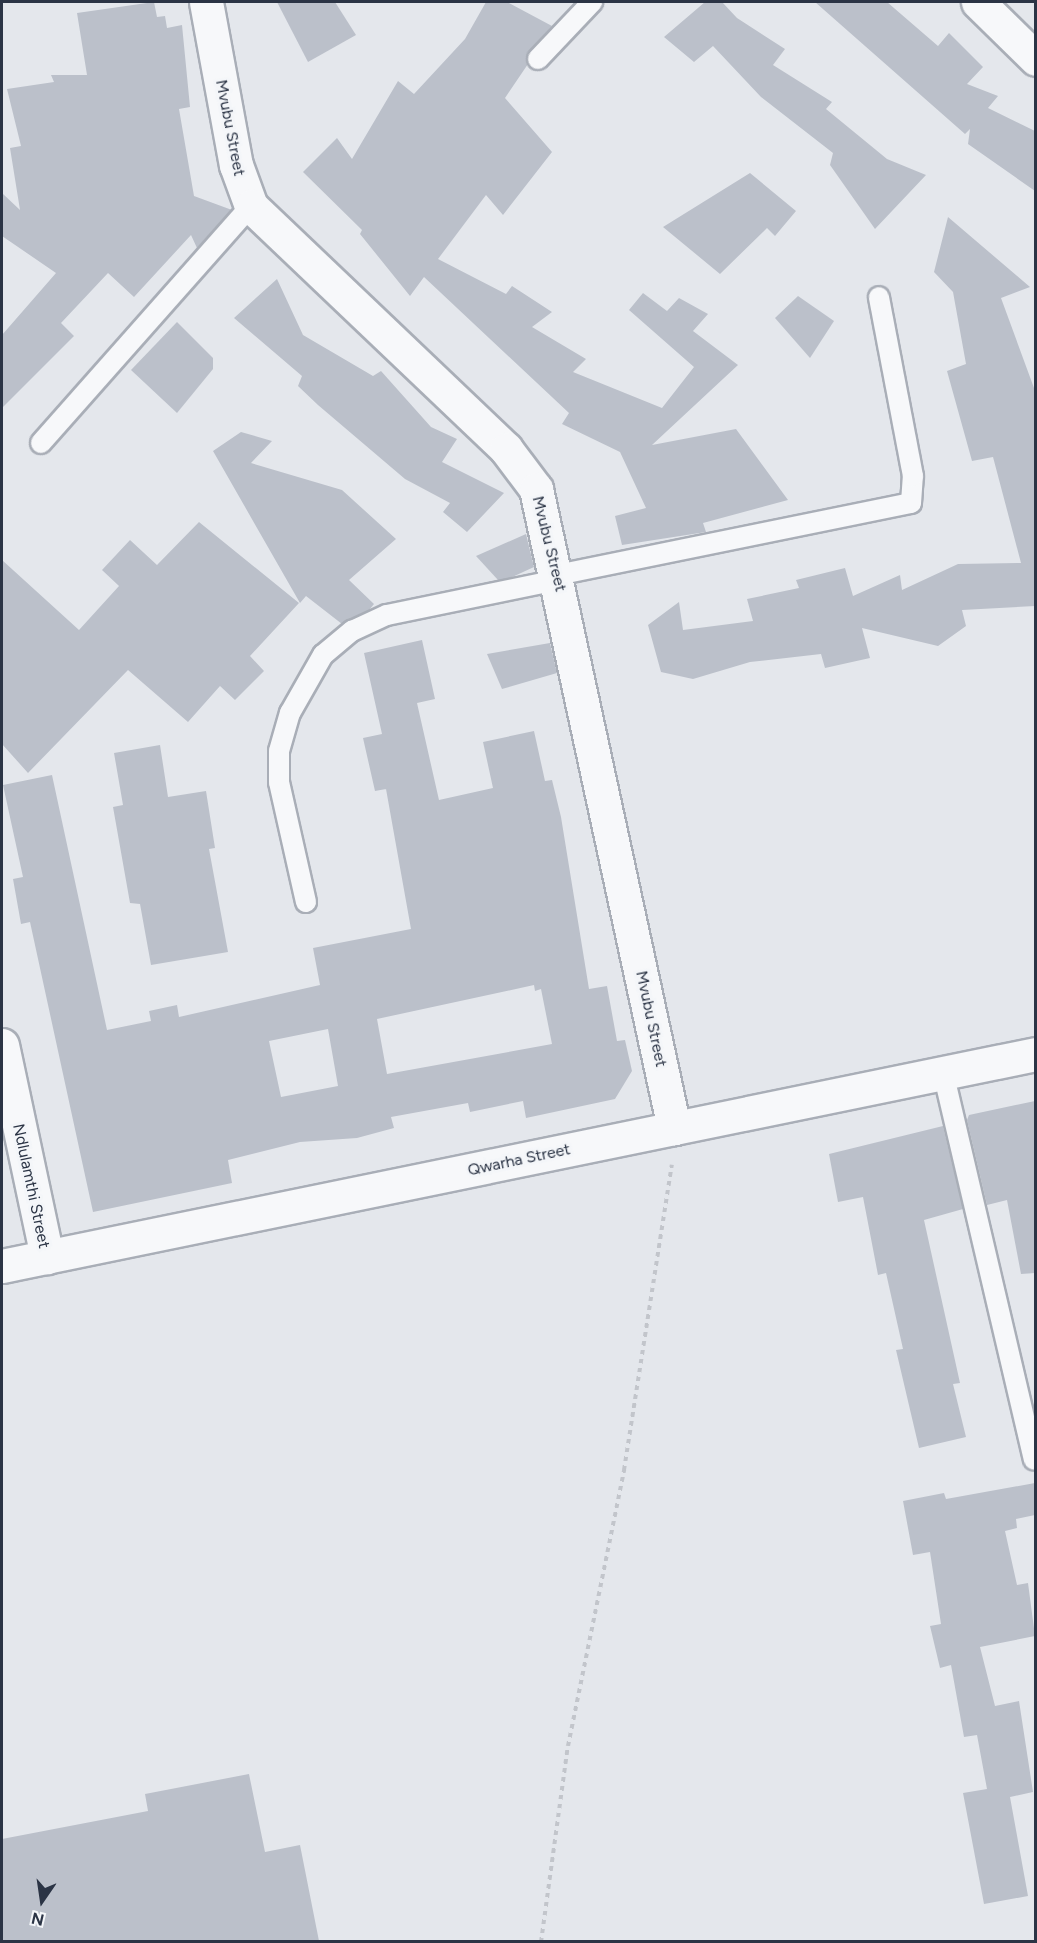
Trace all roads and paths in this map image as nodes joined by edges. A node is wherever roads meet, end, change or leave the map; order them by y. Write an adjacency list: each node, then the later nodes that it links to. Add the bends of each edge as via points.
1 (206, 2): 6 (street, Mvubu Street, via 236,165)
2 (592, 2): 4 (lane)
3 (978, 2): 5 (street)
4 (538, 59)
5 (1035, 59)
6 (251, 206): 8 (lane); 9 (street, Mvubu Street, via 523,468 536,489)
7 (879, 297): 9 (lane, via 913,476 911,503)
8 (41, 443)
9 (558, 578): 10 (lane, via 387,615 352,631 323,655 290,713 279,751 279,782); 14 (street, Mvubu Street)
10 (306, 902)
11 (2, 1045): 15 (street, Ndlulamthi Street)
12 (1035, 1054): 13 (street, Qwarha Street)
13 (943, 1072): 14 (street, Qwarha Street); 17 (lane)
14 (674, 1128): 15 (street, Qwarha Street); 18 (path, via 670,1200 624,1470 568,1746)
15 (46, 1257): 16 (street, Qwarha Street)
16 (2, 1266)
17 (1034, 1459)
18 (542, 1941)

